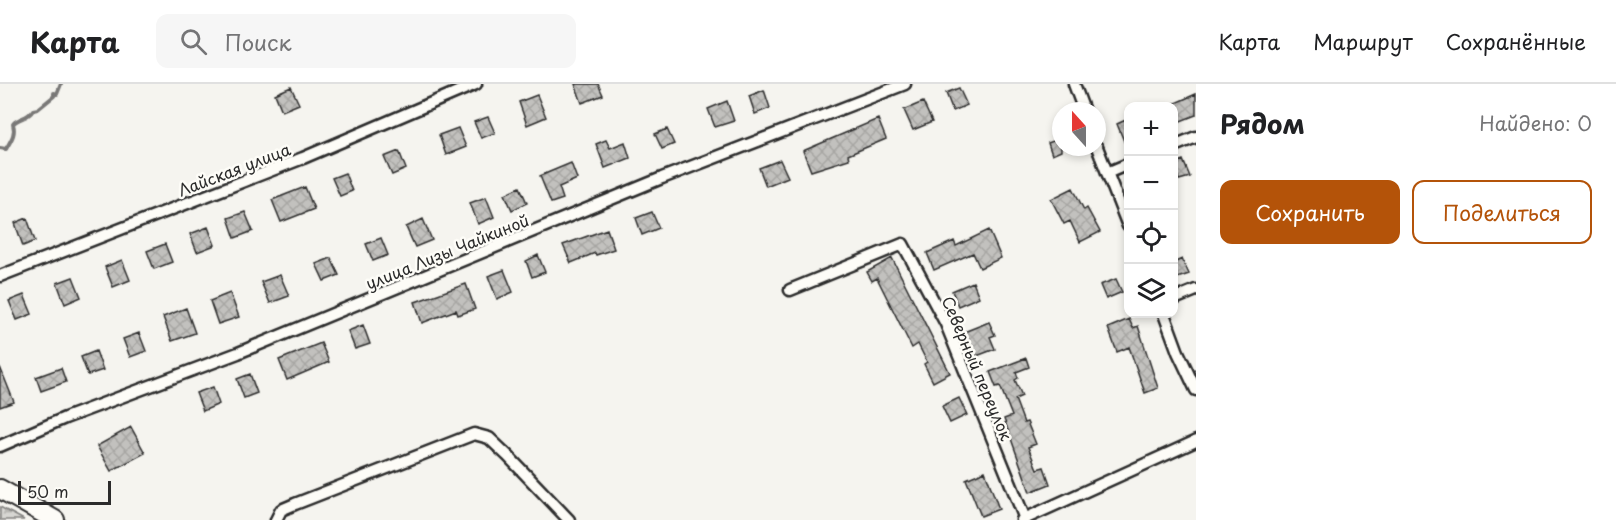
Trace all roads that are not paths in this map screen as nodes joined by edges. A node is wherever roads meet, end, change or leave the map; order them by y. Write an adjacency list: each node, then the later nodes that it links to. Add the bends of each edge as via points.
1 (476, 84): 11 (street, Лайская улица, via 303,158)
2 (905, 84): 18 (street, улица Лизы Чайкиной)
3 (1074, 84): 4 (street)
4 (1081, 102)
5 (1196, 137): 6 (street)
6 (1178, 144)
7 (1100, 156): 9 (street)
8 (1124, 166): 9 (street)
9 (1107, 173): 10 (street)
10 (1124, 216)
11 (0, 276)
12 (790, 290): 20 (street, Северный переулок, via 903,244 946,324)
13 (1196, 290): 14 (street)
14 (1178, 297)
15 (1165, 318): 16 (street)
16 (1196, 390)
17 (1196, 441): 20 (street)
18 (0, 446)
19 (0, 489): 21 (main road)
20 (1024, 519)
21 (55, 520)
22 (276, 520): 23 (street, via 281,510 474,434 489,438)
23 (569, 520)

